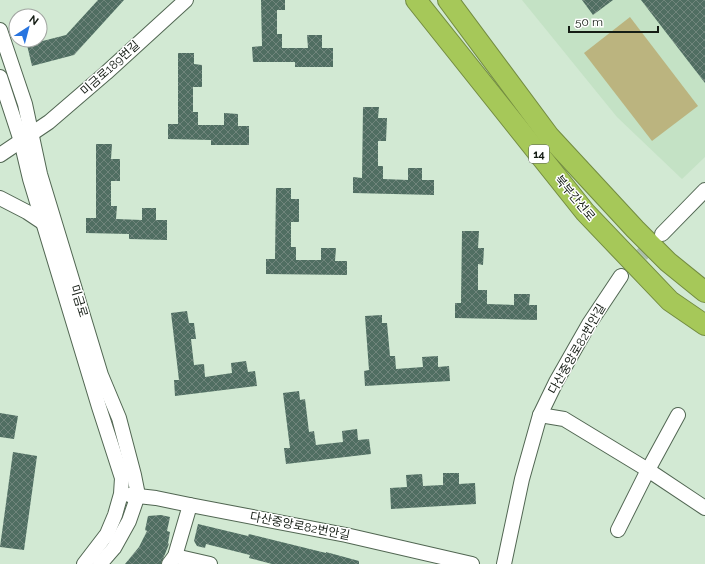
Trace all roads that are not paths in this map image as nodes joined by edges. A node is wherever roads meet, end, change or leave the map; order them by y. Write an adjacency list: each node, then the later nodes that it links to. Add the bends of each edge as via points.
1 (186, 0): 6 (street, 미금로189번길, via 106,73 49,122)
2 (416, 0): 14 (highway, 북부간선로 / 14, via 585,212)
3 (448, 0): 13 (highway, 북부간선로 / 14, via 549,136 662,256)
4 (0, 30): 6 (street, 미금로, via 25,104)
5 (0, 77): 6 (street, 미금로)
6 (26, 138): 7 (street, 미금로189번길); 10 (street, 미금로, via 30,179); 21 (street, 미금로, via 40,174 101,375 119,418)
7 (0, 155)
8 (705, 190): 11 (street)
9 (0, 198): 10 (street)
10 (45, 224): 20 (street, 미금로, via 122,478)
11 (662, 234)
12 (621, 276): 18 (street, 다산중앙로82번안길, via 589,324)
13 (705, 292)
14 (670, 301): 15 (highway, 북부간선로 / 14); 16 (highway)
15 (705, 325)
16 (705, 337)
17 (678, 415): 19 (street)
18 (540, 416): 19 (street, via 564,419); 31 (street, 다산중앙로82번안길, via 522,479)
19 (648, 470): 23 (street); 24 (street)
20 (121, 494): 21 (street, 다산중앙로82번안길); 27 (street, 미금로, via 107,534)
21 (138, 495): 22 (street, 다산중앙로82번안길); 28 (street, 미금로, via 120,538)
22 (190, 505): 25 (street); 26 (street, 다산중앙로82번안길, via 346,535)
23 (705, 508)
24 (618, 530)
25 (172, 560): 29 (street)
26 (447, 562): 30 (street, 다산중앙로82번안길)
27 (84, 564)
28 (100, 564)
29 (210, 564)
30 (472, 564)
31 (504, 564)

